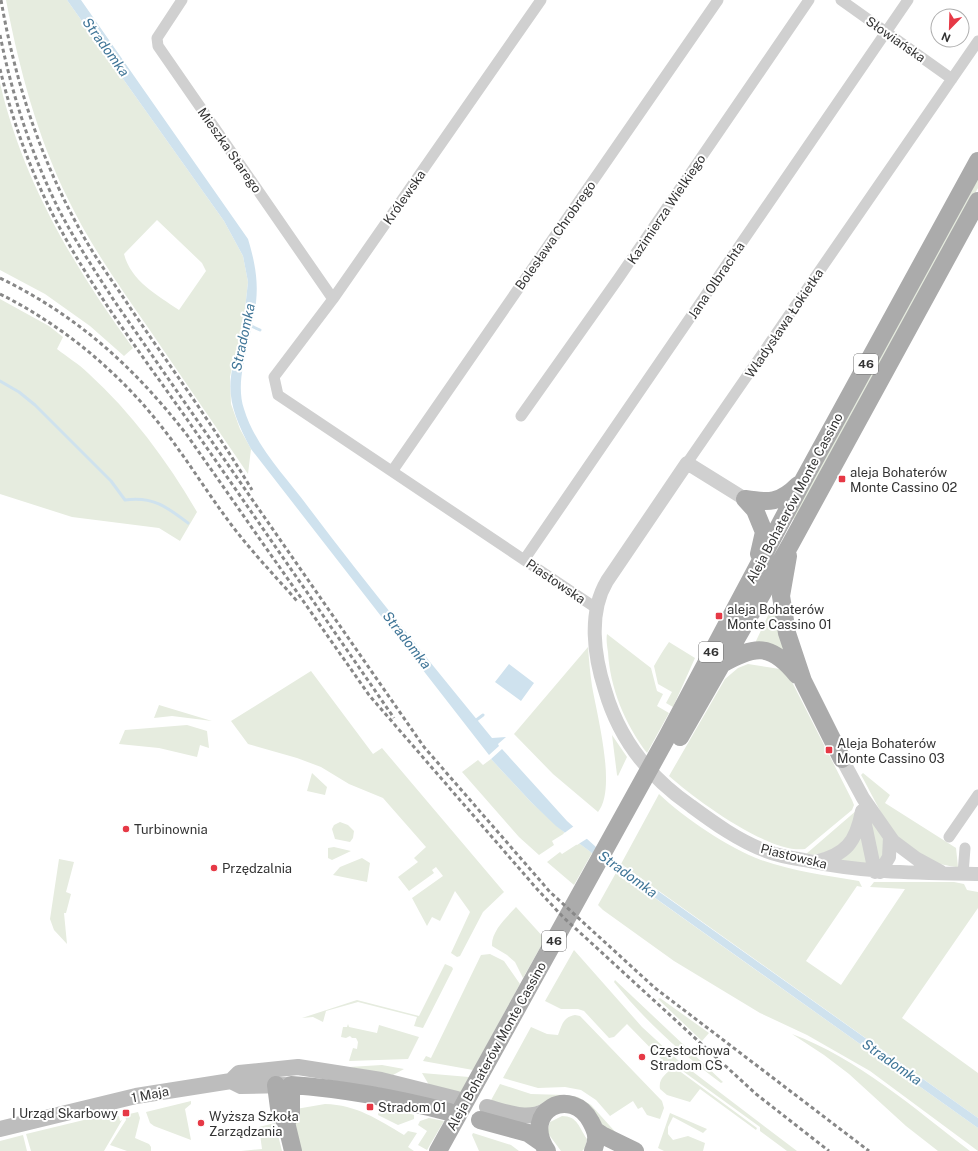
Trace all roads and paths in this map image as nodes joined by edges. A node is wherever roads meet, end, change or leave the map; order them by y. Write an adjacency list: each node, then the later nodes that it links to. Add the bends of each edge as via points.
1 (182, 0): 12 (street, Mieszka Starego, via 157,38 158,46)
2 (541, 0): 12 (street, Królewska)
3 (718, 0): 16 (street, Bolesława Chrobrego)
4 (809, 0): 14 (street, Kazimierza Wielkiego)
5 (841, 0): 7 (street, Słowiańska)
6 (908, 0): 7 (street, Jana Olbrachta)
7 (886, 32): 9 (street, Słowiańska); 20 (street, Jana Olbrachta)
8 (978, 41): 9 (street, Władysława Łokietka)
9 (952, 79): 15 (street, Władysława Łokietka)
10 (978, 161): 17 (main road, Aleja Bohaterów Monte Cassino / 46)
11 (978, 201): 19 (main road, Aleja Bohaterów Monte Cassino / 46)
12 (333, 299): 13 (street, Królewska, via 274,377)
13 (278, 395): 16 (street, Piastowska)
14 (521, 416)
15 (688, 463): 18 (street); 22 (street, Władysława Łokietka, via 607,582 598,598)
16 (393, 470): 20 (street, Piastowska)
17 (804, 479): 18 (main road, via 788,496 778,500 765,502); 21 (main road, Aleja Bohaterów Monte Cassino / 46)
18 (745, 499): 21 (main road, via 755,510 764,532)
19 (790, 545): 23 (main road, Aleja Bohaterów Monte Cassino / 46); 24 (main road, via 781,596 787,633)
20 (524, 560): 22 (street, Piastowska)
21 (757, 568): 25 (main road, Aleja Bohaterów Monte Cassino / 46)
22 (596, 608): 32 (street, Piastowska, via 600,670 608,703 629,745 649,770 683,801 735,835 766,851)
23 (722, 664): 24 (main road, via 748,651 765,651 780,656); 25 (main road, Aleja Bohaterów Monte Cassino / 46)
24 (803, 681): 26 (main road)
25 (672, 739): 47 (main road, Aleja Bohaterów Monte Cassino / 46)
26 (842, 759): 28 (street)
27 (978, 795): 30 (street)
28 (862, 804): 29 (street); 32 (street, via 859,827 848,846 832,857); 33 (street)
29 (890, 837): 33 (street, via 888,857); 34 (street, via 904,851)
30 (949, 837)
31 (965, 848): 35 (street)
32 (812, 862): 33 (street, Piastowska)
33 (877, 872): 34 (street, Piastowska)
34 (943, 873): 35 (street, Piastowska)
35 (963, 874): 36 (street, Piastowska)
36 (978, 874)
37 (282, 1068): 38 (main road, 1 Maja, via 239,1073); 39 (main road); 40 (main road, 1 Maja, via 298,1067 356,1075)
38 (231, 1081): 39 (main road, 1 Maja, via 241,1086); 44 (main road, 1 Maja, via 150,1094)
39 (284, 1085): 40 (main road, 1 Maja); 48 (main road, via 291,1115 286,1122)
40 (406, 1094): 41 (main road)
41 (453, 1106)
42 (545, 1111): 43 (main road, via 538,1115 526,1116); 45 (main road, via 558,1105 576,1107 586,1114); 46 (main road, via 540,1127)
43 (484, 1113): 46 (main road, via 528,1133)
44 (0, 1129)
45 (596, 1130): 49 (main road, via 597,1140); 50 (main road)
46 (544, 1147)
47 (444, 1149)
48 (293, 1151)
49 (593, 1151)
50 (634, 1151)

